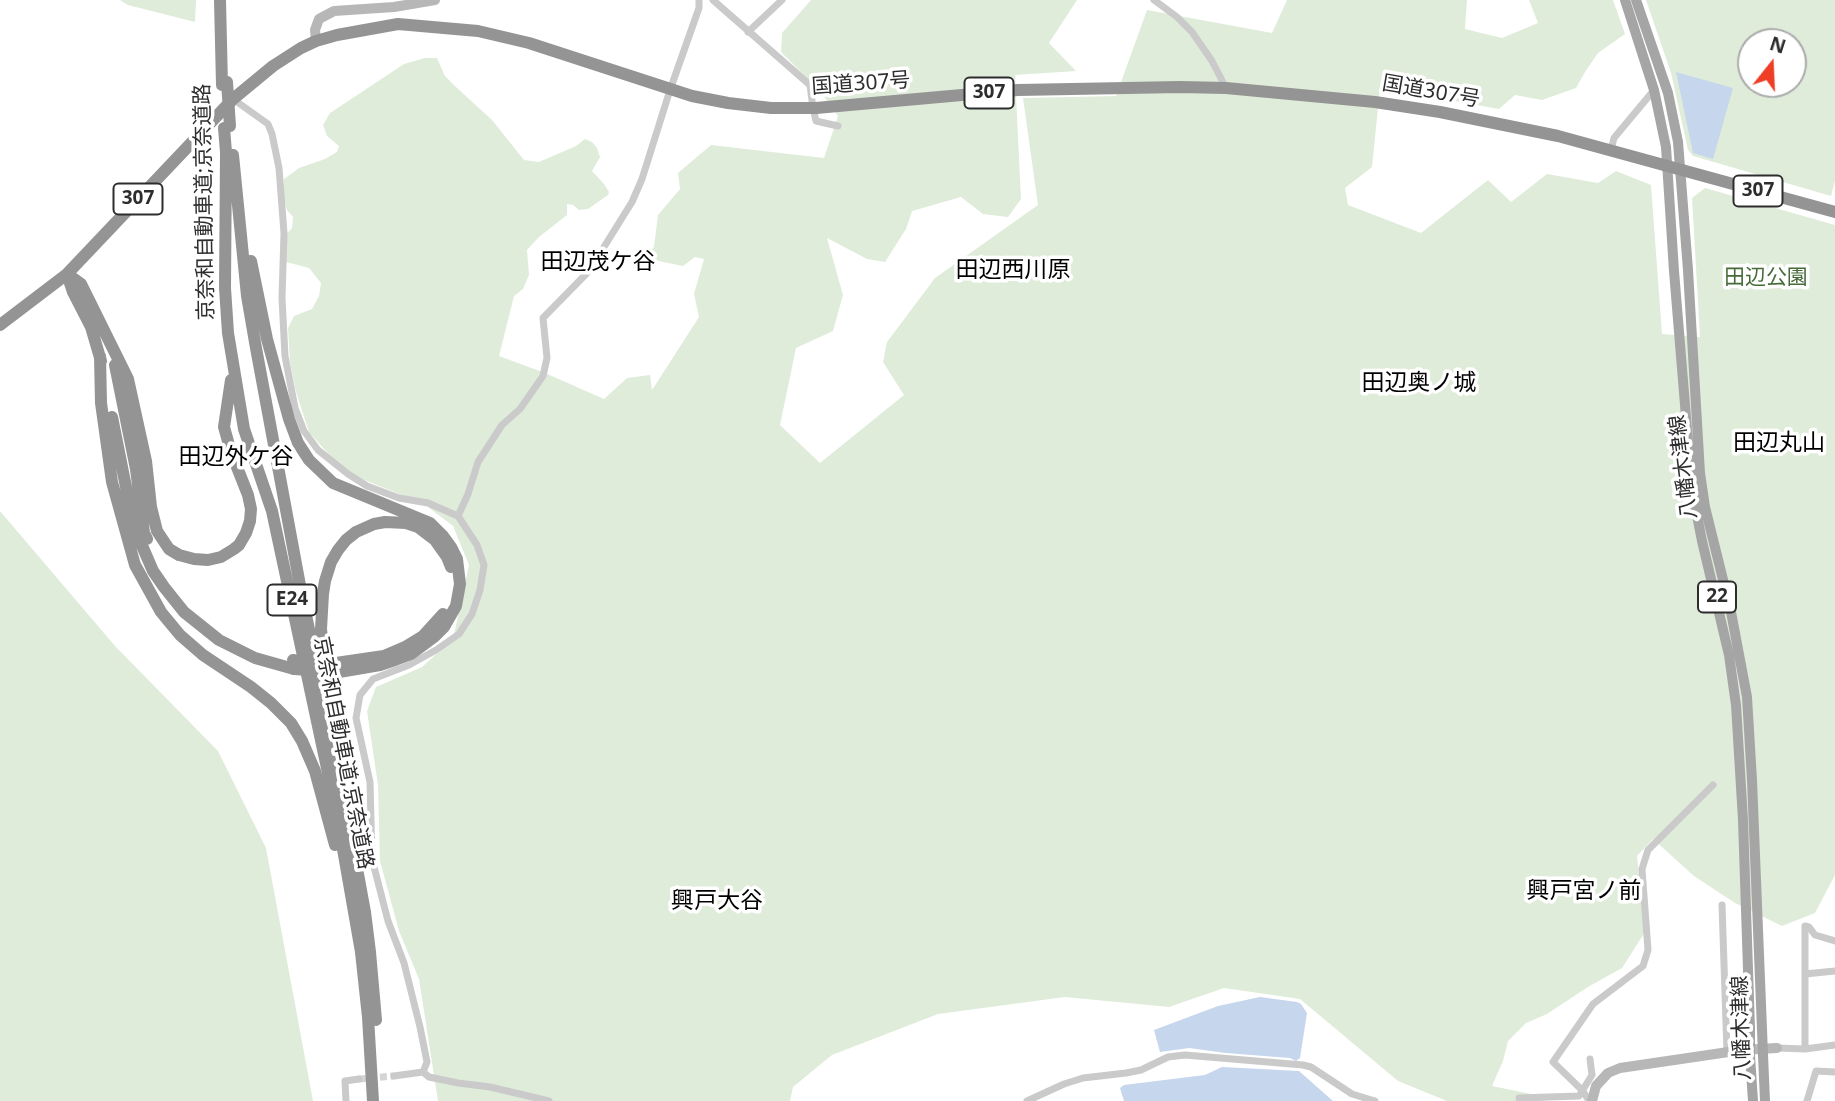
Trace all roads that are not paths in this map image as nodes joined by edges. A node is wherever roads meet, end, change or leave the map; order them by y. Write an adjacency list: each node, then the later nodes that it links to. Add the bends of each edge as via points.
1 (223, 0): 17 (highway, 京奈和自動車道;京奈道路 / E24)
2 (435, 0): 10 (street, via 334,11 319,19)
3 (699, 0): 12 (street)
4 (713, 0): 9 (street)
5 (782, 0): 9 (street)
6 (1154, 0): 11 (street, via 1192,32)
7 (1625, 0): 13 (main road, 八幡木津線 / 22)
8 (1636, 0): 20 (main road, 八幡木津線 / 22, via 1668,93 1676,130)
9 (748, 32): 15 (street, via 810,85)
10 (316, 41): 12 (highway, 国道307号 / 307, via 398,24 478,31 529,43); 14 (highway, 国道307号 / 307, via 273,66)
11 (1226, 88): 15 (highway, 国道307号 / 307, via 1017,90); 18 (highway, 国道307号 / 307, via 1440,112)
12 (670, 90): 15 (highway, 国道307号 / 307, via 728,103); 27 (street, via 632,202 589,271 543,318 547,358 543,376 478,462)
13 (1654, 90): 18 (street, via 1614,138); 20 (main road, 八幡木津線 / 22)
14 (233, 99): 22 (highway, 国道307号 / 307); 27 (street, via 268,124 272,134 284,233 285,356 304,431 318,450 367,486)
15 (813, 108): 16 (street, via 816,121)
16 (838, 126)
17 (227, 127): 19 (highway, 京奈和自動車道;京奈道路 / E24); 26 (highway, 京奈和自動車道;京奈道路 / E24, via 225,312)
18 (1611, 149): 20 (highway, 国道307号 / 307)
19 (233, 152): 29 (highway, via 267,339 298,443 333,483 430,523 457,559 460,584 456,606 434,637 411,654 380,665); 32 (highway, 京奈和自動車道;京奈道路 / E24, via 256,348)
20 (1674, 168): 21 (highway, 国道307号 / 307); 55 (main road, 八幡木津線 / 22, bridge, via 1674,271 1692,490 1724,627 1736,705); 56 (main road, 八幡木津線 / 22, bridge, via 1700,473 1747,697)
21 (1835, 212)
22 (67, 274): 23 (highway, 国道307号 / 307); 24 (highway, via 81,284); 25 (highway)
23 (0, 325)
24 (110, 344): 26 (highway, via 128,379 157,531 169,549 194,559 221,557 234,549 250,521 248,495 224,427); 28 (highway, via 144,533 160,566 182,598 215,628 247,647)
25 (100, 356): 28 (highway, via 131,515 153,571 184,612 210,635 255,658); 33 (highway, via 112,482 135,565 161,612 180,635 291,723 315,771)
26 (233, 367): 33 (highway, 京奈和自動車道;京奈道路 / E24, via 244,429 282,556)
27 (458, 516): 42 (street, via 484,565 472,614 459,634 436,650 373,679 360,695 356,718 370,782 372,859 420,1027 427,1062)
28 (294, 665): 29 (highway, bridge)
29 (337, 667): 32 (highway, via 405,647 424,636 444,613 453,591 451,568 441,547 425,531 406,523 385,522 356,532 338,550 325,581 321,629 327,679 346,772)
30 (1713, 785): 46 (street, via 1648,850 1642,869 1648,950 1643,966 1593,1004 1553,1062)
31 (1722, 905): 40 (street)
32 (365, 912): 50 (highway, 京奈和自動車道;京奈道路 / E24)
33 (357, 926): 49 (highway, 京奈和自動車道;京奈道路 / E24)
34 (1835, 941): 36 (street, via 1815,935 1805,926)
35 (1835, 971): 36 (street)
36 (1805, 974): 39 (street)
37 (1835, 1045): 39 (street)
38 (1777, 1048): 39 (street); 40 (street)
39 (1805, 1049)
40 (1727, 1052): 54 (street, via 1620,1068 1596,1086)
41 (1590, 1059): 46 (street, via 1592,1075)
42 (423, 1072): 44 (street); 51 (street, via 429,1077)
43 (1835, 1072): 57 (street, via 1816,1071)
44 (394, 1076)
45 (359, 1079): 48 (street, via 345,1081)
46 (1583, 1091): 47 (street, via 1579,1096); 54 (street)
47 (1519, 1098)
48 (346, 1101)
49 (373, 1101)
50 (380, 1101)
51 (549, 1101)
52 (1027, 1101): 53 (street, via 1083,1078 1141,1070 1168,1057 1185,1055 1303,1065 1352,1094)
53 (1374, 1101)
54 (1590, 1101)
55 (1753, 1101)
56 (1765, 1101)
57 (1807, 1101)

